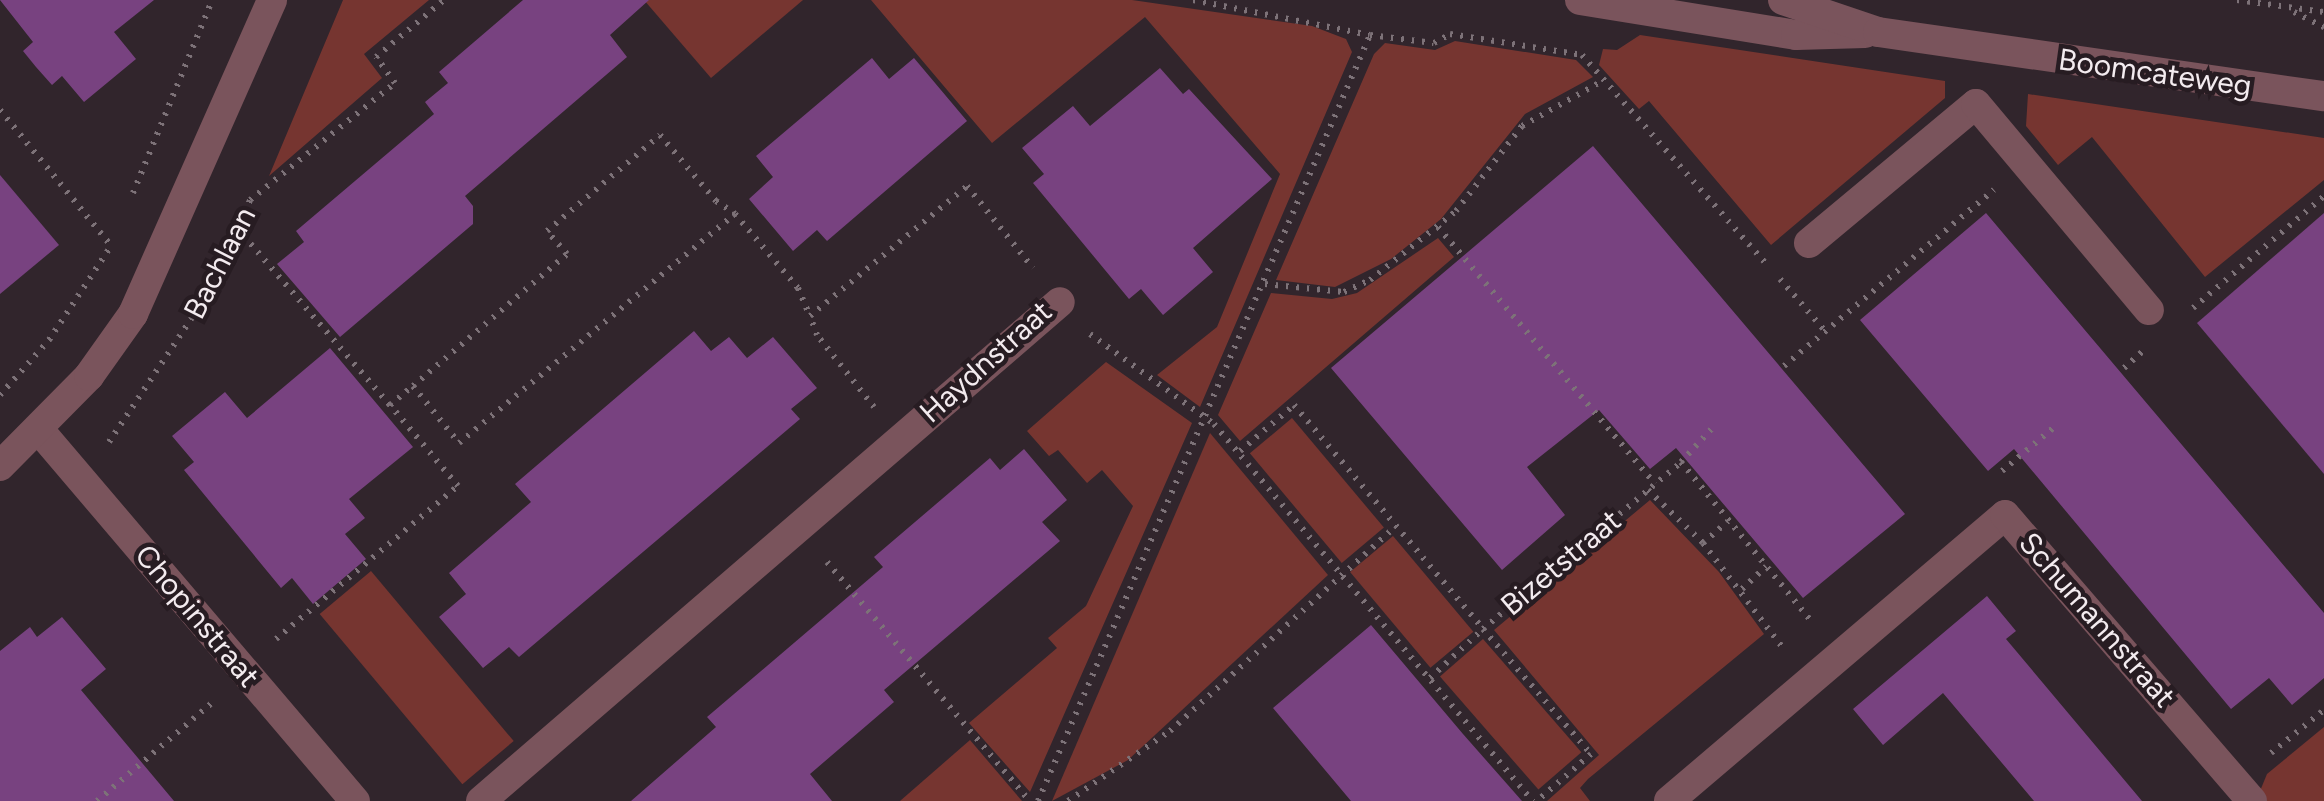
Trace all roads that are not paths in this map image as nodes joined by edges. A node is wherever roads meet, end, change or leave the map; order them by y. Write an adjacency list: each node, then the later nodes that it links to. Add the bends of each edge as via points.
1 (272, 0): 11 (street, Bachlaan, via 154,270 100,360)
2 (1580, 0): 4 (street, Boomcateweg, via 1796,34)
3 (1783, 0): 4 (street, Boomcateweg)
4 (1878, 32): 5 (street, Boomcateweg)
5 (1985, 49): 6 (street, Boomcateweg); 7 (street)
6 (2324, 96)
7 (1976, 104): 8 (street); 10 (street)
8 (1809, 243)
9 (1060, 302): 15 (street, Haydnstraat)
10 (2149, 310)
11 (40, 431): 12 (street, Bachlaan); 14 (street, Chopinstraat)
12 (0, 466)
13 (2244, 791): 16 (street, Schumannstraat, via 2005,515)
14 (355, 801)
15 (480, 801)
16 (1669, 801)

